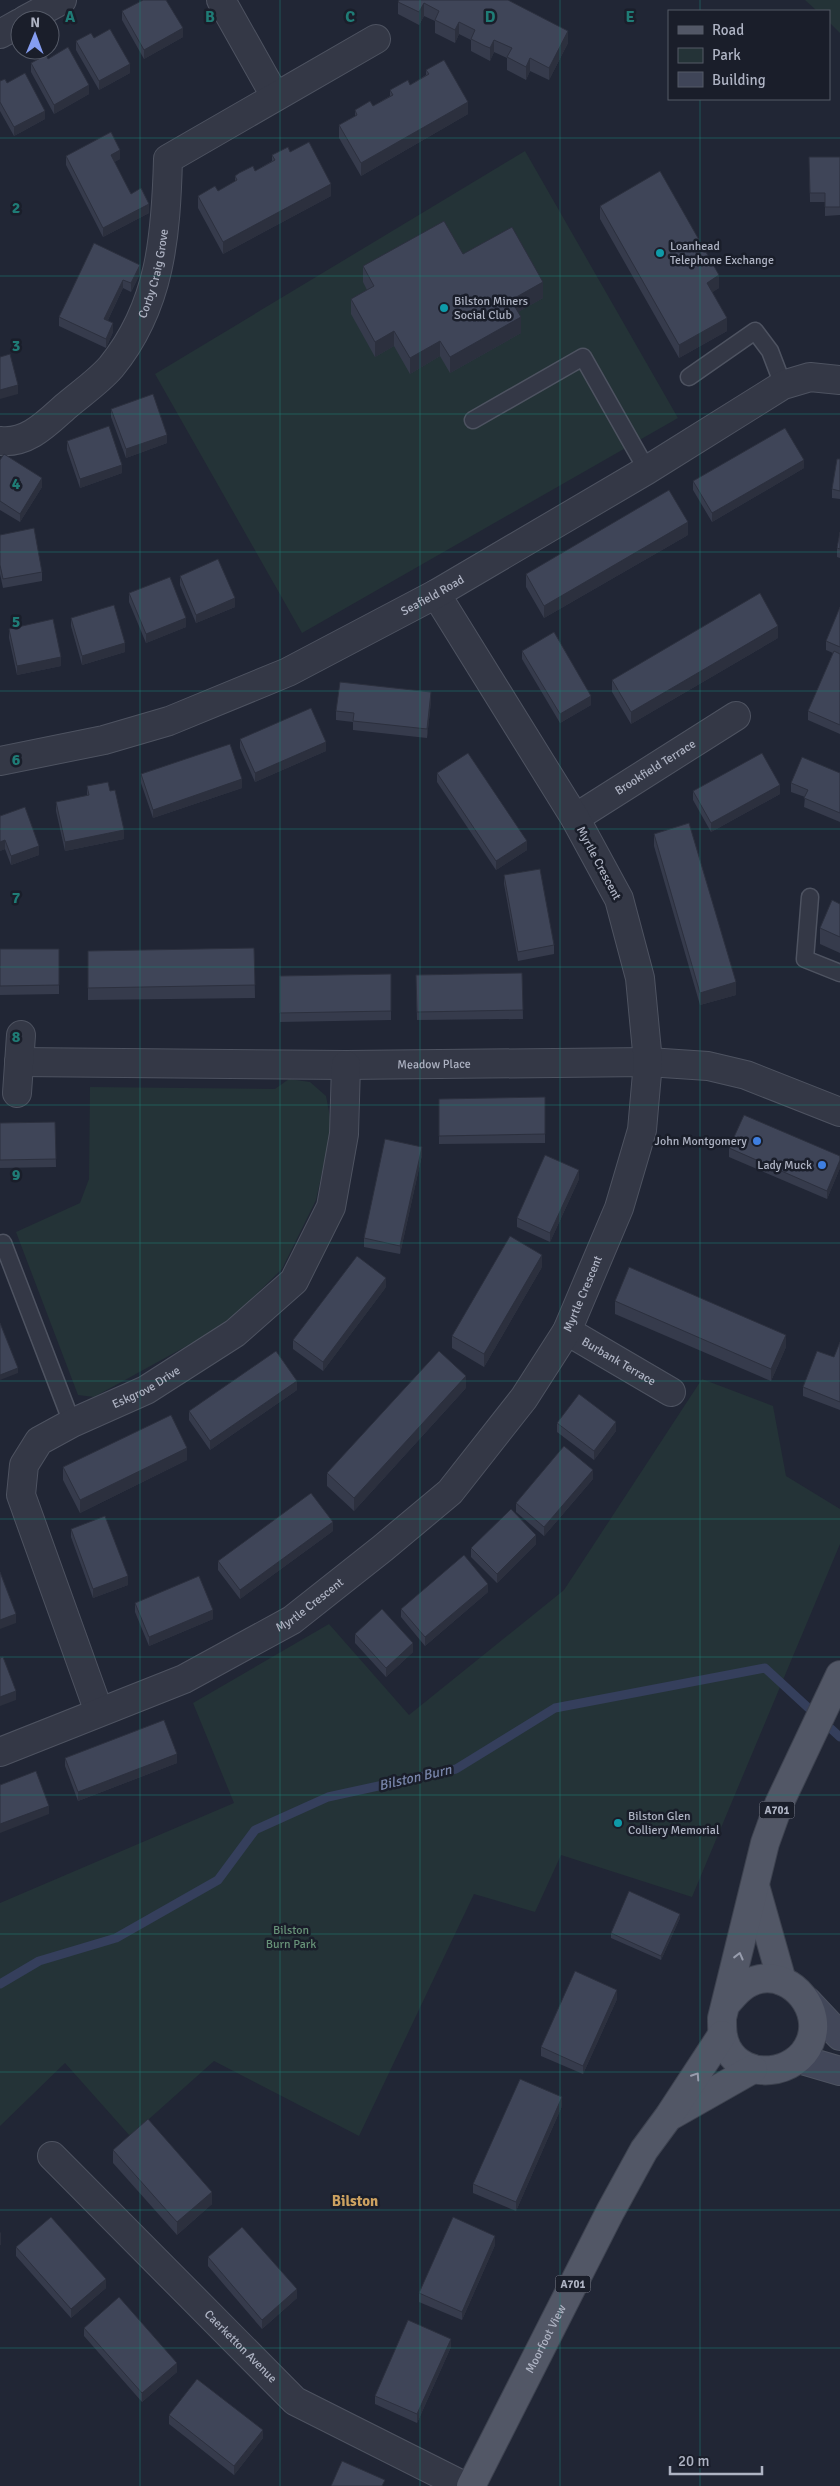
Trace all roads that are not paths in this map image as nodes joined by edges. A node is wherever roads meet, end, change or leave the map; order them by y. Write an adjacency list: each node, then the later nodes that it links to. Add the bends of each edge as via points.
1 (62, 0): 3 (street)
2 (221, 0): 5 (street)
3 (44, 10)
4 (376, 38): 5 (street, Corby Craig Grove)
5 (276, 96): 10 (street, Corby Craig Grove, via 168,159 160,264 147,308 131,340 109,369 31,436 10,442)
6 (689, 377): 8 (lane, via 755,331 770,351)
7 (840, 380): 8 (street, Seafield Road, via 810,377)
8 (783, 385): 11 (street, Seafield Road)
9 (473, 420): 11 (lane, via 583,357)
10 (0, 441)
11 (647, 470): 12 (street, Seafield Road)
12 (436, 594): 14 (street, Seafield Road, via 288,672 168,721 104,740); 15 (street, Myrtle Crescent)
13 (736, 716): 15 (street, Brookfield Terrace)
14 (0, 761)
15 (575, 818): 20 (street, Myrtle Crescent, via 619,899 640,978)
16 (810, 897): 17 (lane, via 805,959)
17 (840, 973)
18 (21, 1035): 19 (street)
19 (19, 1062): 21 (street, Meadow Place); 22 (street)
20 (648, 1062): 21 (street, Meadow Place); 23 (street, Meadow Place, via 708,1066 746,1076); 25 (street, Myrtle Crescent, via 642,1130 621,1199)
21 (346, 1065): 27 (street, Eskgrove Drive, via 344,1134 331,1207 294,1281 235,1333 146,1390)
22 (17, 1093)
23 (840, 1112)
24 (3, 1243): 27 (lane)
25 (567, 1331): 26 (street, Burbank Terrace); 29 (street, Myrtle Crescent, via 524,1398 450,1492 383,1548 292,1620 184,1679)
26 (671, 1392)
27 (72, 1422): 29 (street, Eskgrove Drive, via 39,1442 24,1465 21,1496)
28 (840, 1675): 31 (main road, A701, via 774,1820 765,1843)
29 (99, 1712): 30 (street, Myrtle Crescent)
30 (0, 1752)
31 (756, 1887): 32 (main road, A701); 34 (main road, A701, one-way to 31)
32 (782, 1982): 33 (main road, via 796,1989); 34 (main road, via 761,1979 741,1987)
33 (807, 2001): 36 (main road); 37 (main road, via 814,2020 810,2041)
34 (727, 2003): 35 (main road, via 722,2018)
35 (722, 2035): 38 (main road, via 728,2050 739,2062); 40 (main road, Moorfoot View / A701, one-way to 35)
36 (840, 2036)
37 (799, 2059): 38 (main road, via 785,2068 769,2072); 39 (main road)
38 (753, 2069): 40 (main road, Moorfoot View / A701)
39 (840, 2071)
40 (669, 2116): 43 (main road, Moorfoot View / A701, via 644,2150 610,2212)
41 (52, 2156): 42 (street, Caerketton Avenue, via 295,2400)
42 (464, 2486)
43 (471, 2486)

